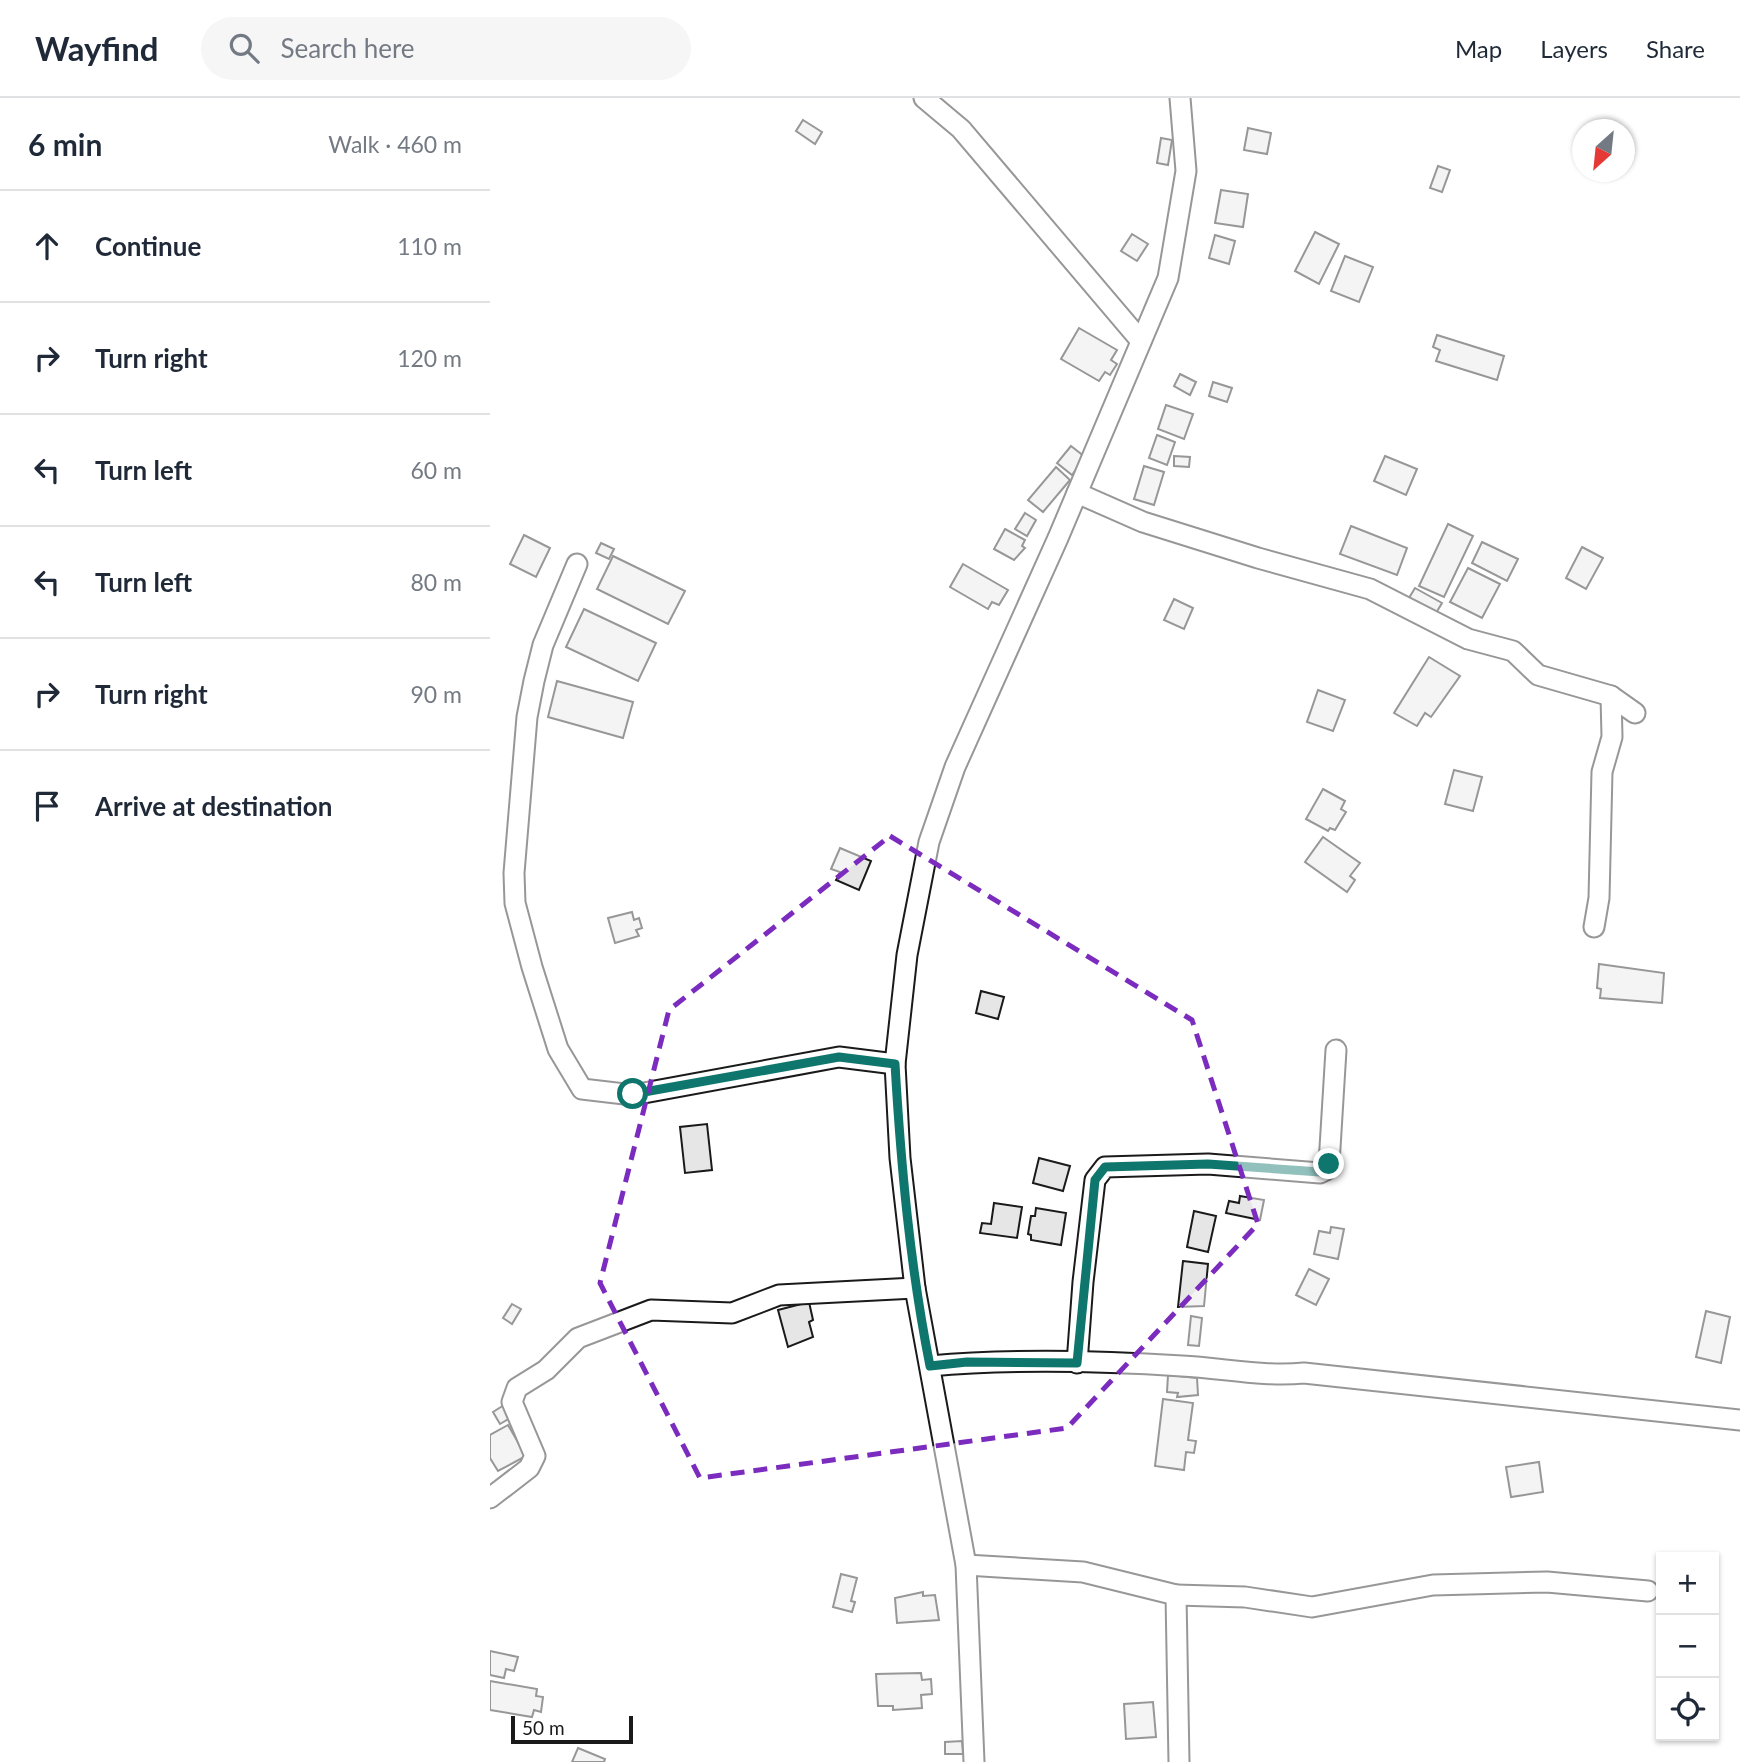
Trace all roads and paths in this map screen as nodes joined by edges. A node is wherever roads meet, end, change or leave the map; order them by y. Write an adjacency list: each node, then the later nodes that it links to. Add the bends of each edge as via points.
1 (924, 98): 3 (street, via 961,129)
2 (1180, 98): 3 (street, via 1186,171 1168,278)
3 (1141, 341): 4 (street)
4 (1077, 493): 6 (street, via 1143,522 1370,589 1468,639 1513,651 1538,675); 10 (street, via 956,767 929,842 907,955)
5 (577, 564): 10 (street, via 543,645 534,681 514,873 522,936 558,1049 570,1072 582,1089 633,1094 839,1057)
6 (1611, 696): 7 (street); 8 (street, via 1612,737 1602,772)
7 (1635, 713)
8 (1594, 927)
9 (1336, 1050): 12 (street, via 1326,1170 1208,1164 1105,1167 1099,1173)
10 (895, 1064): 11 (street)
11 (915, 1288): 13 (street); 15 (street, via 779,1294 732,1313 651,1310 578,1338 546,1370 517,1388 512,1402 534,1456 529,1468)
12 (1077, 1363): 13 (street); 14 (street, via 1179,1365 1264,1376 1304,1373)
13 (930, 1366): 16 (street)
14 (1740, 1420)
15 (490, 1498)
16 (966, 1564): 18 (street, via 1083,1572); 19 (street)
17 (1648, 1591): 18 (street, via 1547,1582 1433,1585 1312,1607 1245,1597)
18 (1176, 1595): 20 (street)
19 (974, 1762)
20 (1179, 1762)

